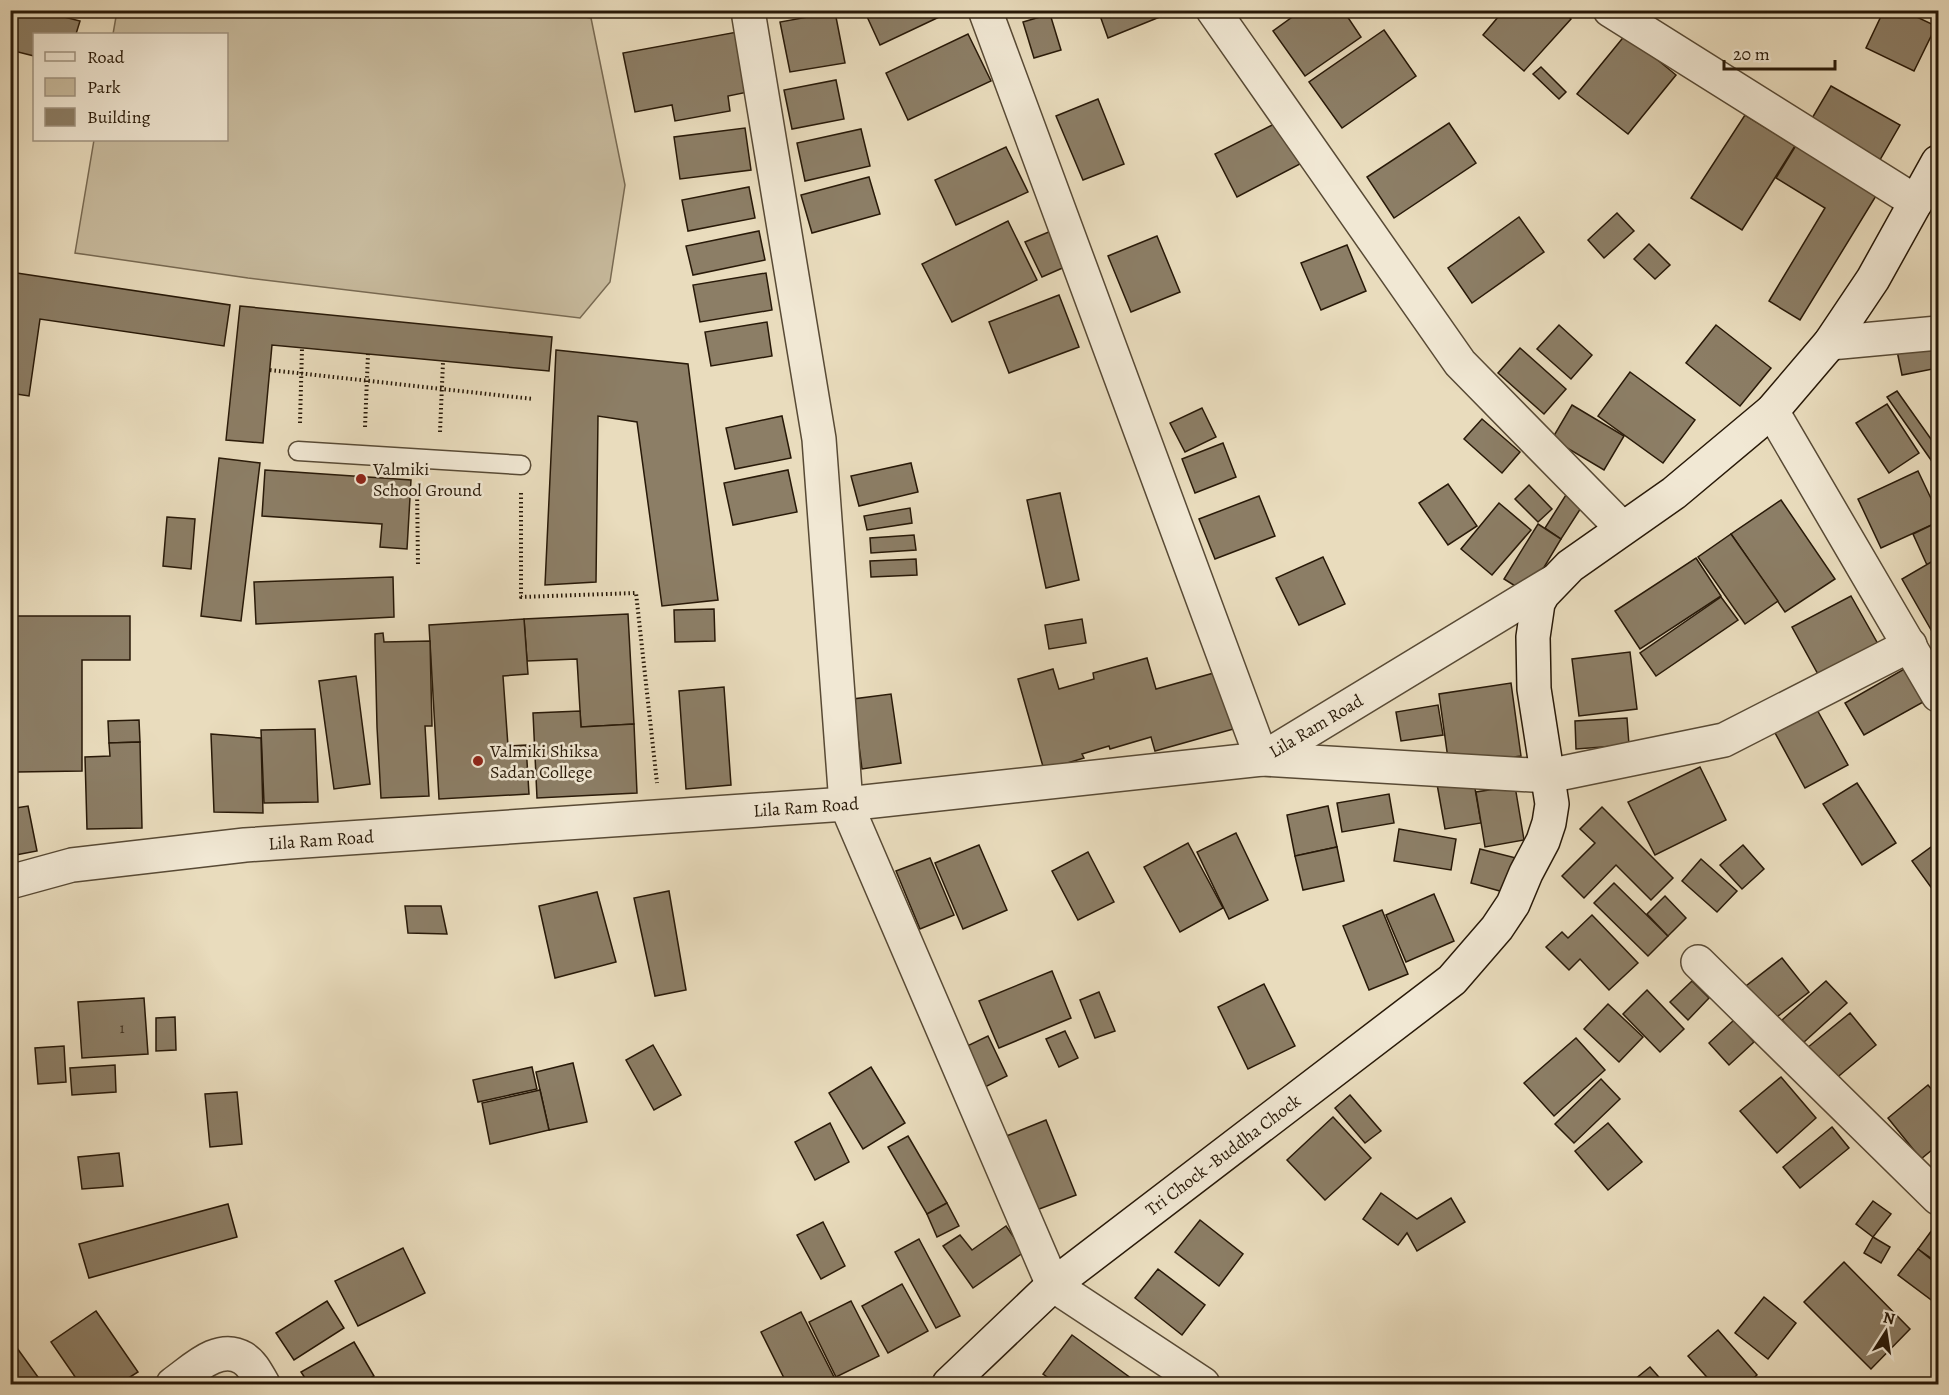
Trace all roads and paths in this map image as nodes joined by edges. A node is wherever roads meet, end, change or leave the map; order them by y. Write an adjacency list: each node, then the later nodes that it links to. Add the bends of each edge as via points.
1 (985, 10): 28 (street)
2 (1213, 10): 23 (street, via 1460,363)
3 (1610, 10): 6 (street)
4 (749, 17): 30 (street, via 819,439)
5 (1938, 162): 6 (street)
6 (1916, 202): 8 (street, via 1873,279)
7 (1938, 333): 8 (street)
8 (1830, 343): 17 (street)
9 (302, 348): 13 (path)
10 (368, 354): 14 (path)
11 (443, 362): 15 (path)
12 (270, 370): 13 (path)
13 (301, 374): 14 (path); 18 (path)
14 (367, 381): 15 (path); 19 (path)
15 (442, 389): 16 (path); 21 (path)
16 (533, 399)
17 (1772, 411): 23 (street, via 1674,493); 26 (street)
18 (298, 451): 19 (lane)
19 (364, 455): 20 (lane)
20 (417, 458): 21 (lane); 24 (path)
21 (439, 460): 22 (lane)
22 (521, 465): 31 (path, via 521,597 636,593)
23 (1622, 528): 25 (street)
24 (418, 565)
25 (1553, 582): 28 (street, Lila Ram Road); 29 (street, Tri Chock -Buddha Chock, via 1538,603 1533,638 1533,688)
26 (1910, 645): 27 (street); 29 (street, via 1724,740)
27 (1938, 694)
28 (1262, 759): 29 (street); 30 (street, Lila Ram Road)
29 (1548, 776): 35 (street, Tri Chock -Buddha Chock, via 1552,804 1543,841 1497,928 1452,980)
30 (846, 804): 31 (street, Lila Ram Road); 35 (street)
31 (658, 817): 32 (street, Lila Ram Road, via 245,845 72,865)
32 (10, 882)
33 (1698, 962): 34 (street)
34 (1938, 1198)
35 (1053, 1285): 36 (street, Tri Chock -Buddha Chock); 39 (street)
36 (960, 1381)
37 (173, 1384): 38 (street, via 210,1357 224,1354 242,1357)
38 (263, 1384)
39 (1203, 1384)

